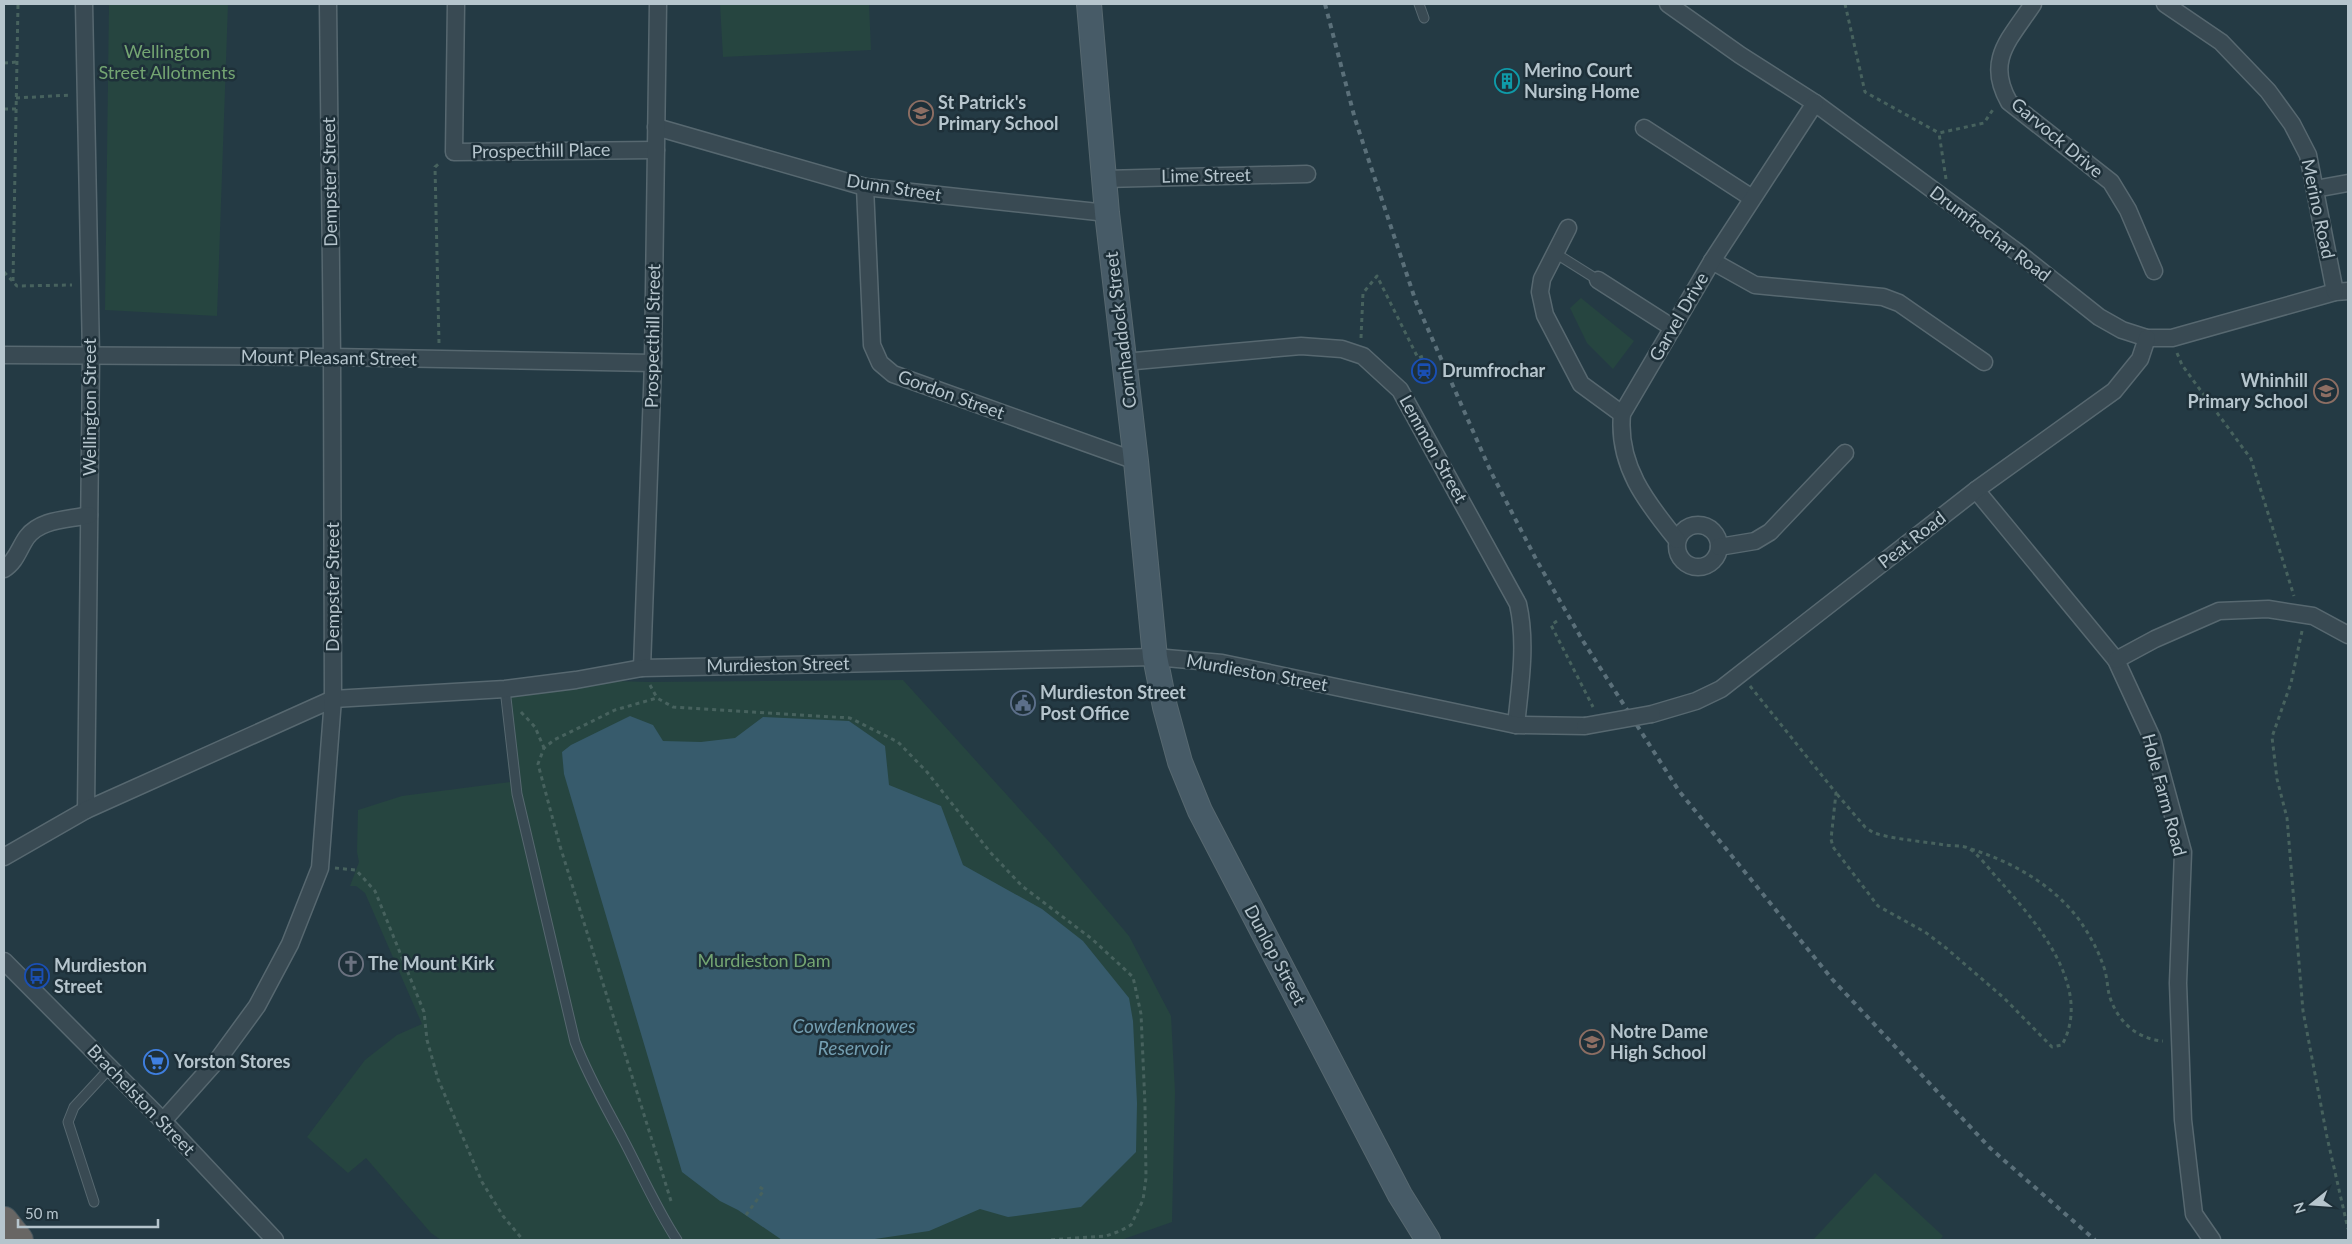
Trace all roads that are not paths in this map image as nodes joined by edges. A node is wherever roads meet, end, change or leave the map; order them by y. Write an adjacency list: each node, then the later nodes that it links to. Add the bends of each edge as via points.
1 (84, 4): 31 (street, Wellington Street)
2 (328, 4): 32 (street, Dempster Street)
3 (456, 4): 14 (street, Prospecthill Place, via 454,152)
4 (658, 4): 12 (street, Prospecthill Street)
5 (1090, 4): 16 (main road, Cornhaddock Street)
6 (1419, 4): 10 (lane)
7 (1668, 4): 11 (street, Drumfrochar Road)
8 (2033, 4): 25 (street, Garvock Drive, via 2004,48 1999,65 2000,86 2009,102 2111,182 2128,210)
9 (2165, 4): 19 (street, Merino Road, via 2221,42 2268,91 2292,124 2308,155)
10 (1424, 18)
11 (1815, 103): 20 (street, Garvel Drive); 29 (street, Drumfrochar Road, via 2017,252 2099,317 2122,330)
12 (656, 127): 14 (street, Prospecthill Street); 18 (street, Dunn Street)
13 (1644, 128): 20 (street)
14 (656, 150): 35 (street, Prospecthill Street)
15 (1307, 174): 16 (street, Lime Street)
16 (1104, 179): 21 (main road, Cornhaddock Street)
17 (2348, 184): 19 (street)
18 (864, 187): 21 (street, Dunn Street); 38 (street, Gordon Street, via 872,345 880,362 893,374)
19 (2315, 189): 27 (street, Merino Road)
20 (1752, 198): 24 (street, Garvel Drive)
21 (1107, 213): 33 (main road, Cornhaddock Street)
22 (1568, 228): 23 (street)
23 (1555, 253): 26 (lane); 36 (street, via 1542,279 1540,292 1545,315 1581,384)
24 (1712, 261): 28 (street, Garvel Drive); 34 (street, via 1755,285 1884,296 1899,302)
25 (2154, 270)
26 (1598, 280): 28 (street)
27 (2342, 292): 29 (street, Drumfrochar Road, via 2172,338)
28 (1673, 328): 36 (street, Garvel Drive)
29 (2147, 338): 39 (street, Peat Road, via 2140,358 2114,391)
30 (4, 355): 31 (street, Mount Pleasant Street)
31 (91, 356): 32 (street, Mount Pleasant Street); 40 (street, Wellington Street)
32 (332, 357): 35 (street, Mount Pleasant Street); 49 (street, Dempster Street)
33 (1124, 362): 38 (main road, Cornhaddock Street); 51 (street, Lemmon Street, via 1301,346 1342,349 1363,356 1400,390 1518,604 1521,615 1521,671)
34 (1984, 362)
35 (653, 363): 47 (street, Prospecthill Street)
36 (1622, 414): 41 (street, Garvel Drive, via 1623,452 1634,482)
37 (1845, 453): 42 (street, via 1770,532 1755,541)
38 (1136, 461): 45 (main road, Cornhaddock Street)
39 (1976, 490): 46 (street, Hole Farm Road); 50 (street, Peat Road, bridge, via 1721,689 1696,702)
40 (89, 515): 43 (street, via 40,525 27,538 10,566); 52 (street, Wellington Street)
41 (1677, 540): 42 (street, via 1689,526 1701,525 1716,535); 42 (street, via 1679,557 1694,568 1711,563)
42 (1719, 547)
43 (4, 569)
44 (2348, 635): 46 (street, via 2313,616 2268,609 2219,611)
45 (1155, 657): 47 (street, Murdieston Street); 51 (street, Murdieston Street, via 1222,663); 59 (main road, Dunlop Street, via 1180,762 1200,811)
46 (2116, 660): 63 (street, Hole Farm Road, via 2152,738 2182,852 2178,983 2183,1120 2194,1214)
47 (642, 668): 48 (street, Murdieston Street)
48 (510, 688): 49 (street, Murdieston Street); 62 (lane, via 517,794 575,1042 584,1066 658,1211)
49 (333, 699): 52 (street, Murdieston Street); 56 (street, Dempster Street, via 320,868 290,944 257,1006 219,1058)
50 (1601, 723): 51 (street, Murdieston Street, bridge, via 1584,726)
51 (1516, 725)
52 (86, 810): 53 (street, Murdieston Street)
53 (4, 858)
54 (4, 961): 55 (street, Brachelston Street)
55 (110, 1068): 56 (street, Brachelston Street); 57 (lane, via 74,1107 68,1122)
56 (163, 1121): 61 (street, Brachelston Street)
57 (94, 1202)
58 (4, 1221): 60 (highway)
59 (1420, 1238)
60 (19, 1240)
61 (276, 1240)
62 (677, 1240)
63 (2212, 1240)

